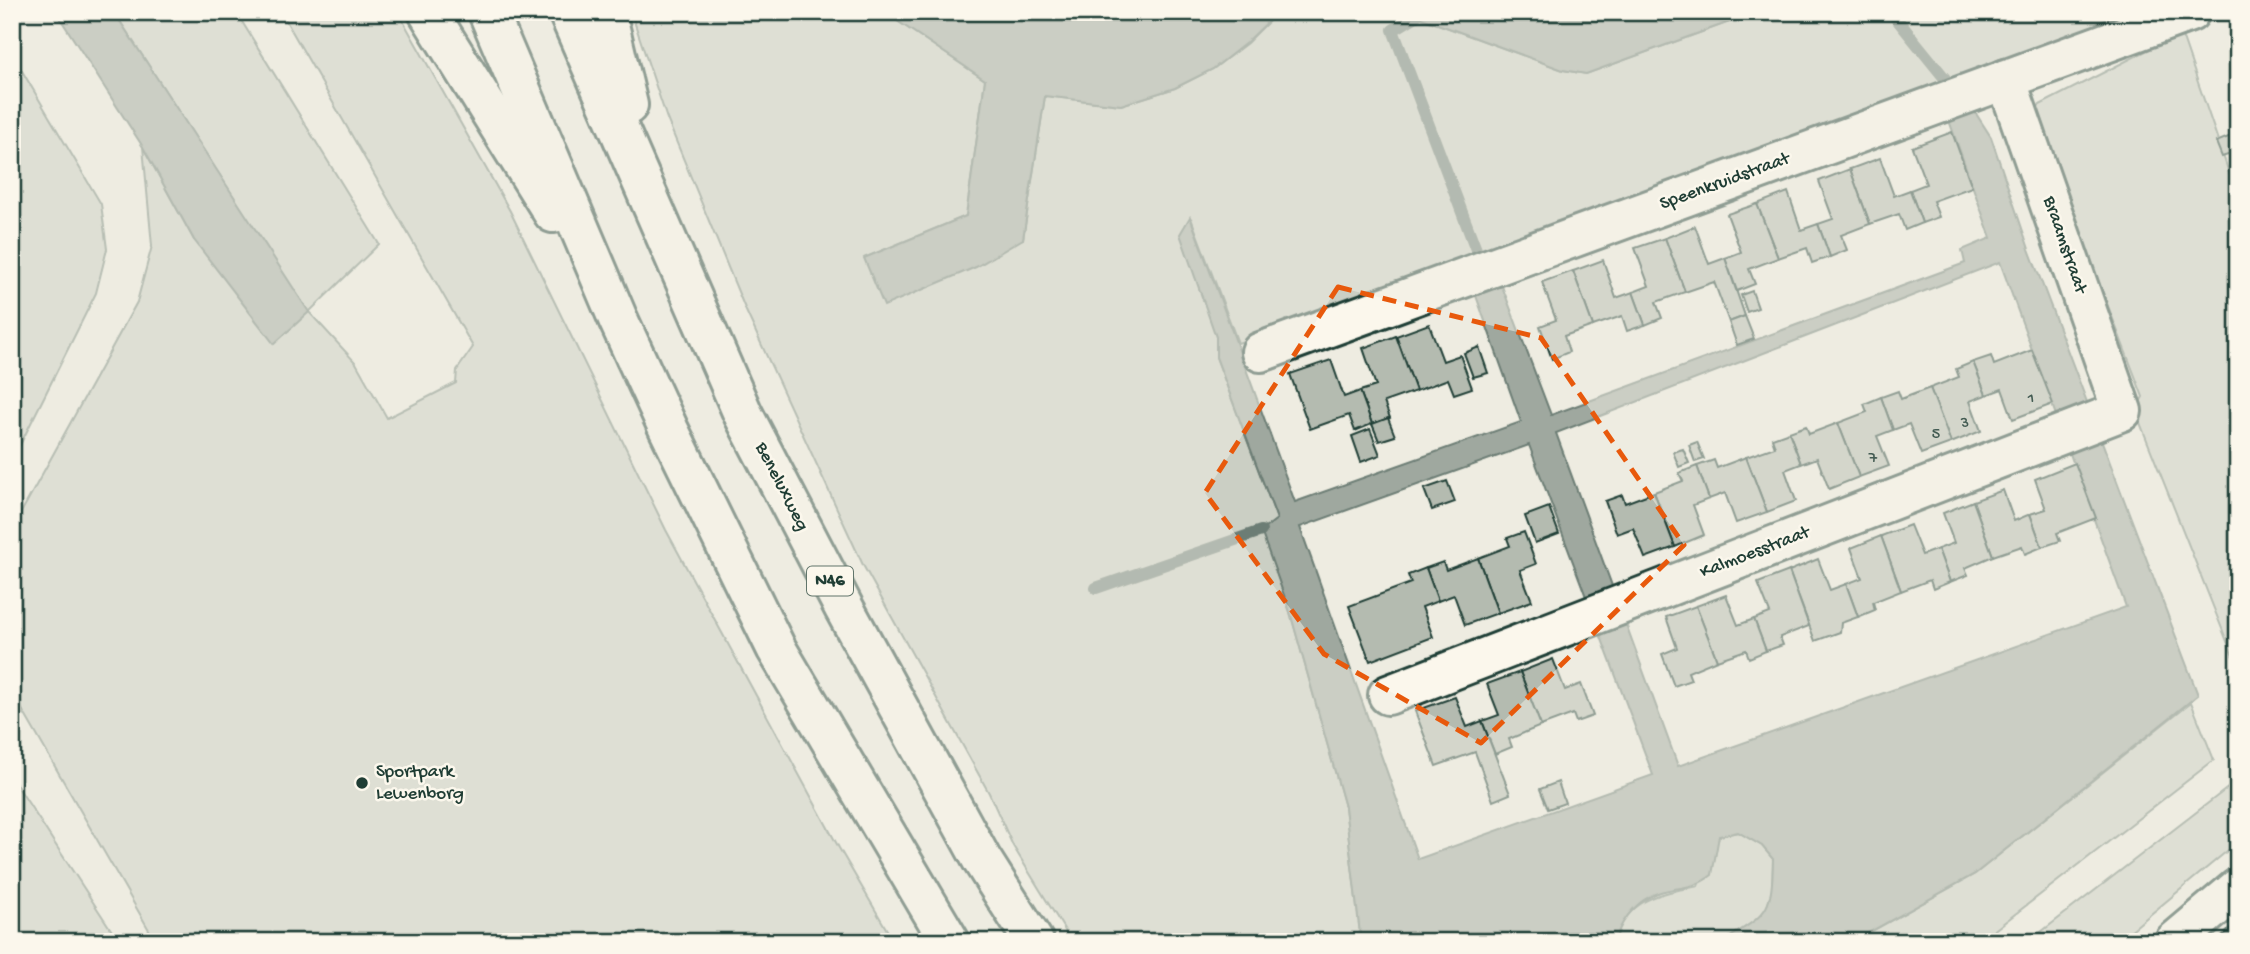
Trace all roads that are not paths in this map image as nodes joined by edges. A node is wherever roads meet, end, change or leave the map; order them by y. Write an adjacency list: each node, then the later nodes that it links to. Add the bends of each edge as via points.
1 (429, 12): 8 (main road)
2 (488, 12): 8 (main road)
3 (568, 12): 7 (main road, Beneluxweg / N46)
4 (606, 12): 7 (main road, N46)
5 (2190, 12): 6 (main road, Speenkruidstraat)
6 (2006, 79): 9 (main road, Speenkruidstraat); 10 (main road, Braamstraat)
7 (652, 206): 14 (main road, Beneluxweg / N46, via 743,414 982,860)
8 (618, 319): 13 (main road, via 776,648)
9 (1261, 352)
10 (2110, 416): 11 (main road, Kalmoesstraat)
11 (1388, 695)
12 (2238, 888): 15 (main road)
13 (950, 942)
14 (1034, 942)
15 (2174, 942)

